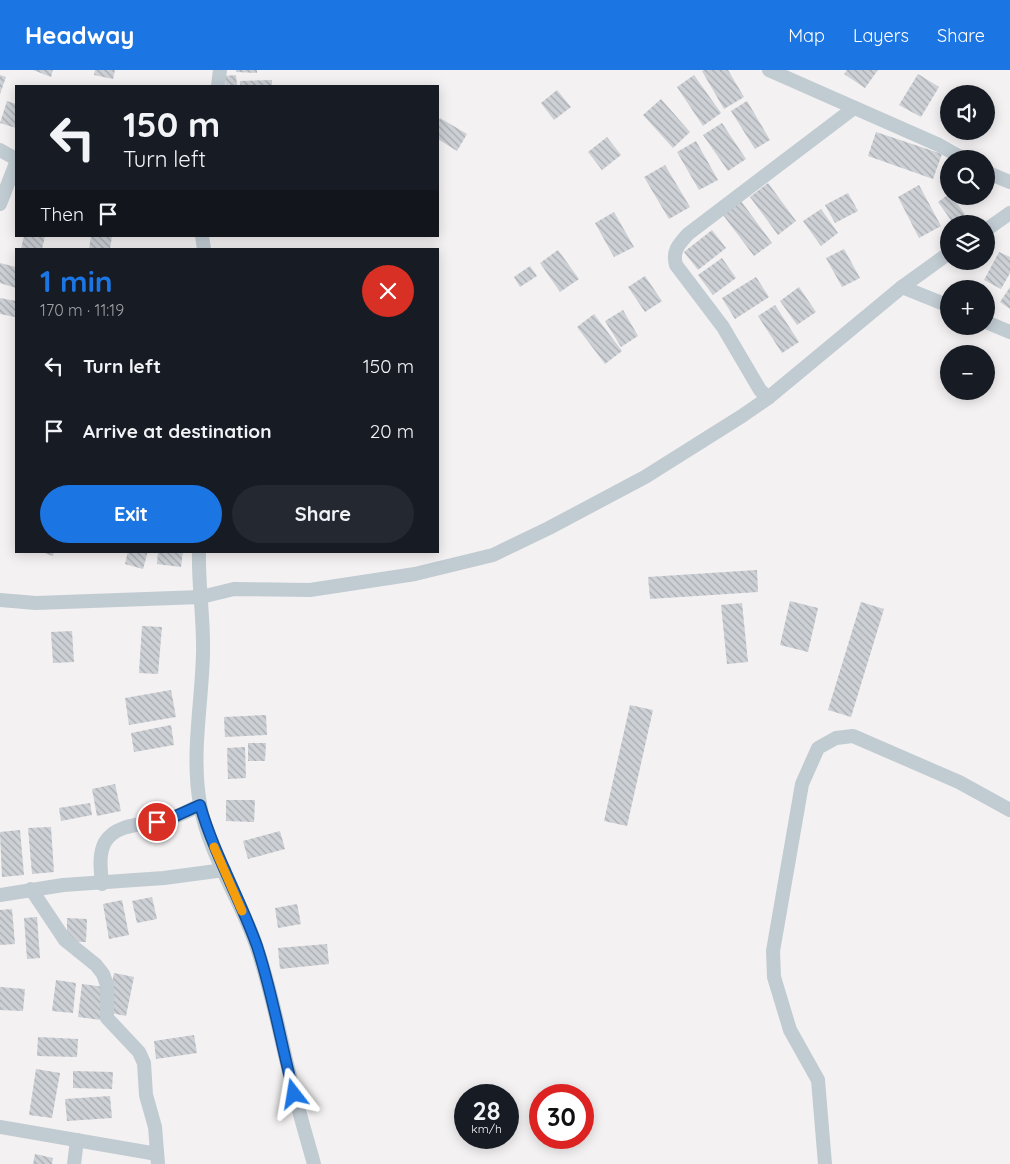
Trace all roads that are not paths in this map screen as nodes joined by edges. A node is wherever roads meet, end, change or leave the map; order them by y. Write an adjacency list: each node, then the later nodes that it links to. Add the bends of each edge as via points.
1 (220, 70): 3 (street)
2 (769, 70): 4 (street)
3 (218, 85)
4 (854, 108): 6 (street); 19 (street, via 688,234 676,248 676,264 723,327 757,386)
5 (0, 150): 7 (street)
6 (948, 150)
7 (15, 158)
8 (15, 166): 11 (street)
9 (995, 176): 10 (street)
10 (1010, 182)
11 (0, 204)
12 (1010, 214): 13 (street)
13 (995, 224)
14 (940, 260): 15 (street)
15 (902, 287): 16 (street); 19 (street)
16 (940, 302)
17 (995, 326): 18 (street)
18 (1010, 332)
19 (768, 398): 21 (street, via 645,477 493,555 388,579 310,590 234,589)
20 (200, 553): 21 (street)
21 (200, 597): 22 (street, via 36,603); 23 (street, via 204,629 198,753)
22 (0, 600)
23 (200, 805): 25 (street); 26 (street, via 169,819 112,834 105,843 101,858)
24 (1010, 810): 34 (street, via 959,782 853,736 836,738 818,748 802,784 773,951 774,977 790,1030 818,1080)
25 (224, 870): 26 (street); 33 (street, via 262,963)
26 (102, 884): 27 (street)
27 (31, 889): 28 (street); 31 (street, via 65,940 103,974 107,986 107,1018 139,1052 144,1063)
28 (0, 895)
29 (0, 1127): 30 (street)
30 (77, 1140): 31 (street); 32 (street)
31 (157, 1159)
32 (74, 1164)
33 (314, 1164)
34 (825, 1164)

